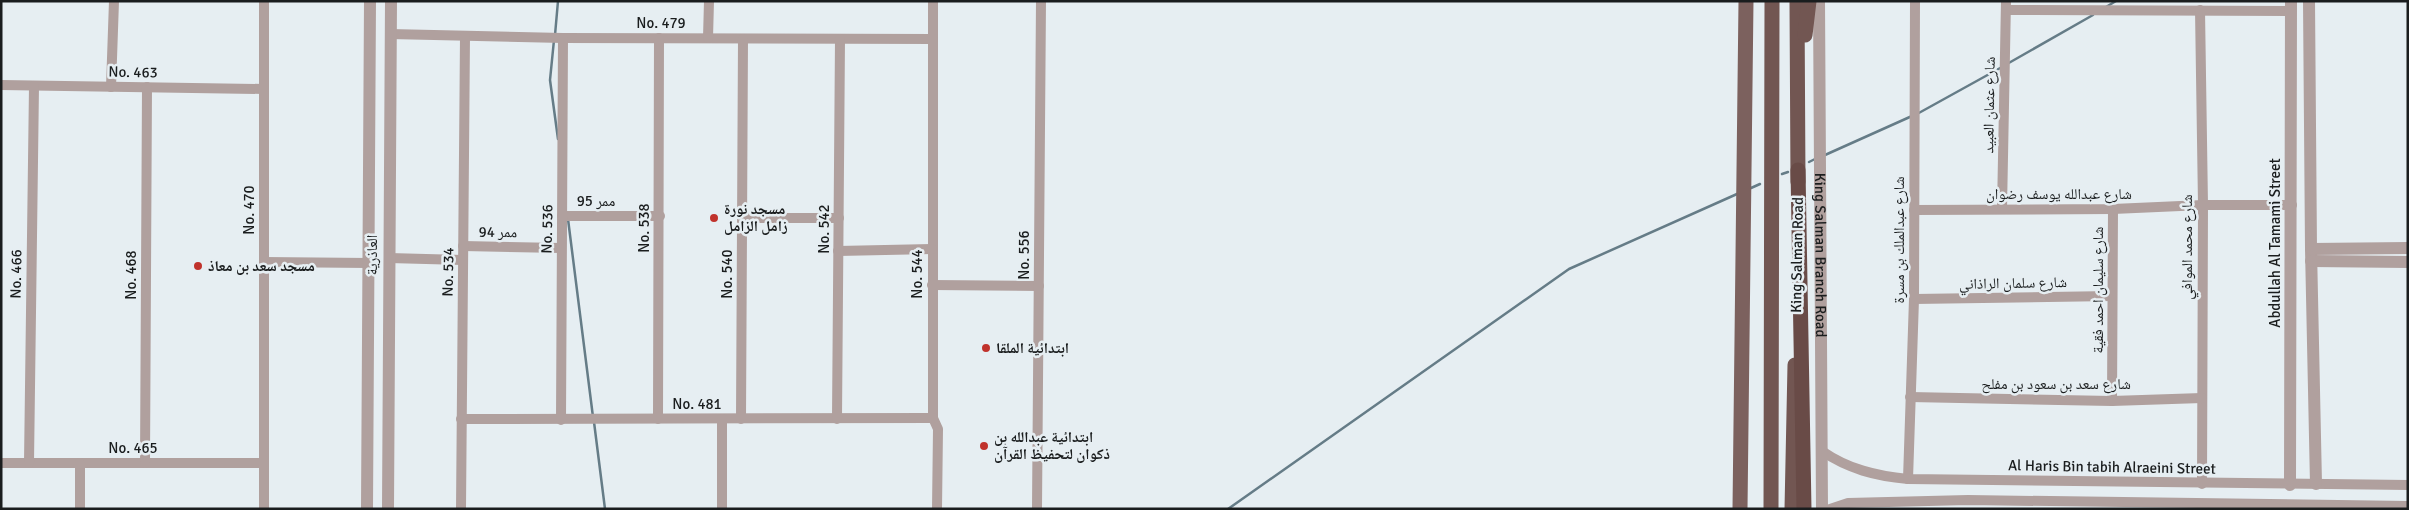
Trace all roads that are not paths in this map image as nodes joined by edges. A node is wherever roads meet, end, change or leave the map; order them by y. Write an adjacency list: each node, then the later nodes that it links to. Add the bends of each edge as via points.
1 (114, 1): 29 (street)
2 (264, 1): 31 (street, No. 470)
3 (370, 1): 33 (street, العاذرية)
4 (391, 1): 19 (street, العاذرية)
5 (709, 1): 23 (street)
6 (933, 1): 26 (street, No. 544)
7 (1041, 1): 57 (street, No. 556)
8 (1746, 1): 93 (main road)
9 (1772, 1): 76 (highway, King Salman Road)
10 (1797, 1): 32 (highway, King Salman Road)
11 (1809, 1): 32 (highway)
12 (1819, 1): 70 (street, King Salman Branch Road)
13 (1915, 1): 40 (street, شارع عبدالملك بن مسرة)
14 (2309, 1): 50 (street)
15 (2102, 5): 16 (street); 18 (street)
16 (2006, 6): 38 (street, شارع عثمان العبيد)
17 (2291, 6): 18 (street); 37 (street, Abdullah Al Tamami Street)
18 (2200, 10): 36 (street, شارع محمد الموافي)
19 (390, 34): 20 (street, No. 479); 34 (street, العاذرية)
20 (465, 36): 21 (street, No. 479); 45 (street, No. 534)
21 (563, 38): 22 (street, No. 479); 41 (street, No. 536)
22 (659, 38): 23 (street, No. 479); 42 (street, No. 538)
23 (708, 38): 24 (street, No. 479)
24 (743, 39): 25 (street, No. 479); 43 (street, No. 540)
25 (840, 39): 26 (street, No. 479); 44 (street, No. 542)
26 (933, 39): 48 (street, No. 544)
27 (1, 85): 28 (street, No. 463)
28 (34, 86): 29 (street, No. 463); 72 (street, No. 466)
29 (111, 87): 30 (street, No. 463)
30 (147, 87): 31 (street, No. 463); 74 (street, No. 468)
31 (264, 89): 53 (street, No. 470)
32 (1797, 106): 35 (highway, King Salman Road)
33 (370, 146): 34 (street); 55 (street, العاذرية)
34 (389, 148): 51 (street, العاذرية)
35 (1798, 170): 96 (highway, King Salman Road); 97 (highway)
36 (2203, 205): 37 (street, شارع عبدالله يوسف رضوان); 39 (street, شارع عبدالله يوسف رضوان); 61 (street, شارع محمد الموافي)
37 (2292, 205): 79 (street, Abdullah Al Tamami Street)
38 (2002, 209): 39 (street, شارع عبدالله يوسف رضوان); 40 (street, شارع عبدالله يوسف رضوان)
39 (2113, 209): 58 (street, شارع سليمان احمد فقية)
40 (1914, 210): 59 (street, شارع عبدالملك بن مسرة)
41 (562, 216): 42 (street, ممر 95); 46 (street, No. 536)
42 (660, 216): 65 (street, No. 538)
43 (742, 218): 44 (street); 67 (street, No. 540)
44 (839, 218): 49 (street, No. 542)
45 (463, 246): 46 (street, ممر 94); 52 (street, No. 534)
46 (561, 248): 68 (street, No. 536)
47 (2408, 248): 50 (street)
48 (932, 249): 49 (street); 56 (street, No. 544)
49 (838, 251): 69 (street, No. 542)
50 (2311, 255): 54 (street); 80 (street)
51 (389, 258): 52 (street); 88 (street, العاذرية)
52 (463, 260): 64 (street, No. 534)
53 (264, 262): 55 (street); 75 (street, No. 470)
54 (2408, 262)
55 (369, 263): 87 (street, العاذرية)
56 (932, 285): 57 (street); 63 (street, No. 544)
57 (1039, 286): 92 (street, No. 556)
58 (2112, 296): 59 (street, شارع سلمان الراذاني); 62 (street, شارع سليمان احمد فقية)
59 (1914, 299): 60 (street, شارع عبدالملك بن مسرة)
60 (1910, 398): 62 (street, شارع سعد بن سعود بن مفلح); 77 (street, شارع عبدالملك بن مسرة)
61 (2202, 398): 62 (street, شارع سعد بن سعود بن مفلح); 78 (street, شارع محمد الموافي)
62 (2112, 401)
63 (933, 418): 69 (street, No. 481); 91 (street, No. 544, via 938,429)
64 (461, 419): 68 (street, No. 481); 89 (street, No. 534)
65 (658, 419): 66 (street, No. 481); 68 (street, No. 481)
66 (722, 419): 67 (street, No. 481); 90 (street)
67 (741, 419): 69 (street, No. 481)
68 (562, 420)
69 (837, 420)
70 (1822, 451): 77 (street, Al Haris Bin tabih Alraeini Street, via 1835,460 1874,475); 98 (street, King Salman Branch Road)
71 (1, 463): 72 (street, No. 465)
72 (29, 463): 73 (street, No. 465)
73 (80, 463): 74 (street, No. 465); 85 (street)
74 (145, 463): 75 (street, No. 465)
75 (264, 463): 86 (street, No. 470)
76 (1771, 478): 94 (highway); 95 (highway, King Salman Road)
77 (1908, 479): 78 (street, Al Haris Bin tabih Alraeini Street)
78 (2202, 484): 79 (street, Al Haris Bin tabih Alraeini Street)
79 (2290, 484): 80 (street, Al Haris Bin tabih Alraeini Street)
80 (2316, 484): 81 (street, Al Haris Bin tabih Alraeini Street)
81 (2408, 485)
82 (1968, 504): 83 (street); 99 (street, via 1848,503)
83 (2074, 505): 84 (street)
84 (2408, 506)
85 (80, 509)
86 (264, 509)
87 (367, 509)
88 (388, 509)
89 (460, 509)
90 (722, 509)
91 (937, 509)
92 (1037, 509)
93 (1740, 509)
94 (1765, 509)
95 (1771, 509)
96 (1792, 509)
97 (1804, 509)
98 (1822, 509)
99 (1830, 509)

